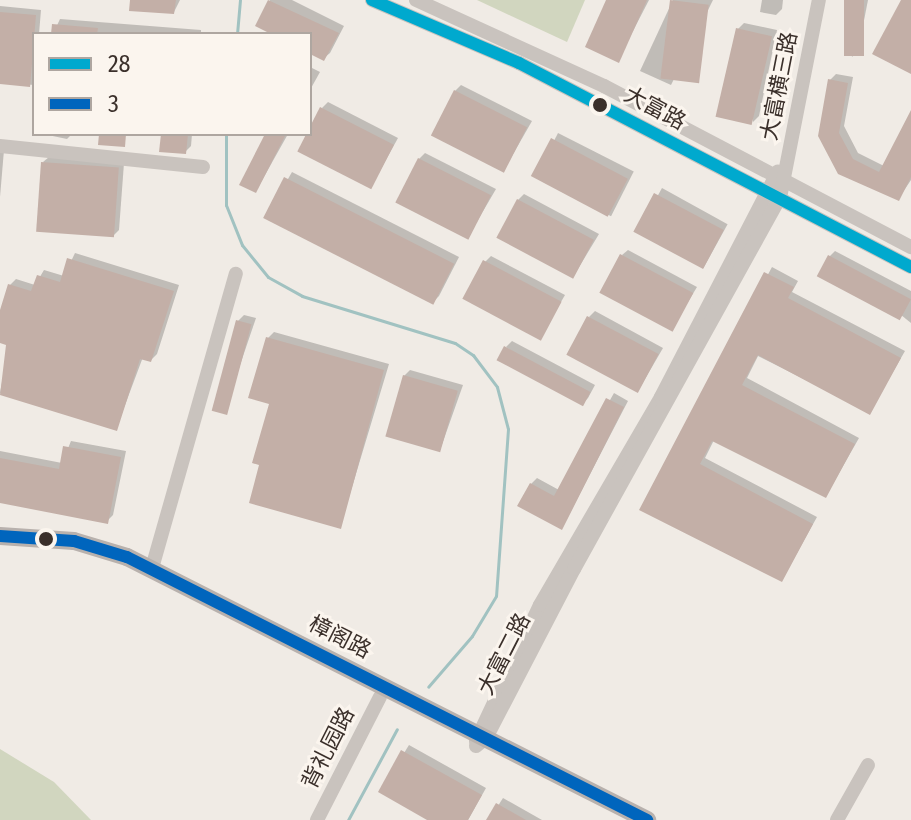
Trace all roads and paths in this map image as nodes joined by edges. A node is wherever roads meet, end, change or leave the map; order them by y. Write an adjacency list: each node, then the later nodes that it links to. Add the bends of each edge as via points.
1 (372, 0): 8 (street, 大富路, via 519,63)
2 (416, 0): 7 (street, 大富路, via 604,86)
3 (810, 0): 7 (street, 大富横三路)
4 (819, 0): 7 (street, 大富横三路)
5 (0, 146): 6 (street)
6 (203, 167)
7 (780, 178): 8 (street, 大富二路); 9 (street, 大富路)
8 (775, 196): 10 (street, 大富路); 16 (street, 大富二路)
9 (911, 247)
10 (911, 267)
11 (236, 274): 14 (street)
12 (0, 536): 14 (main road, 樟阁路, via 74,541)
13 (0, 548): 15 (main road, 樟阁路, via 71,553 121,567)
14 (152, 568): 16 (main road, 樟阁路)
15 (380, 697): 16 (main road, 樟阁路); 18 (street, 背礼园路)
16 (479, 739): 19 (main road, 樟阁路); 20 (main road, 樟阁路)
17 (868, 765): 21 (street)
18 (317, 820)
19 (622, 820)
20 (647, 820)
21 (837, 820)

